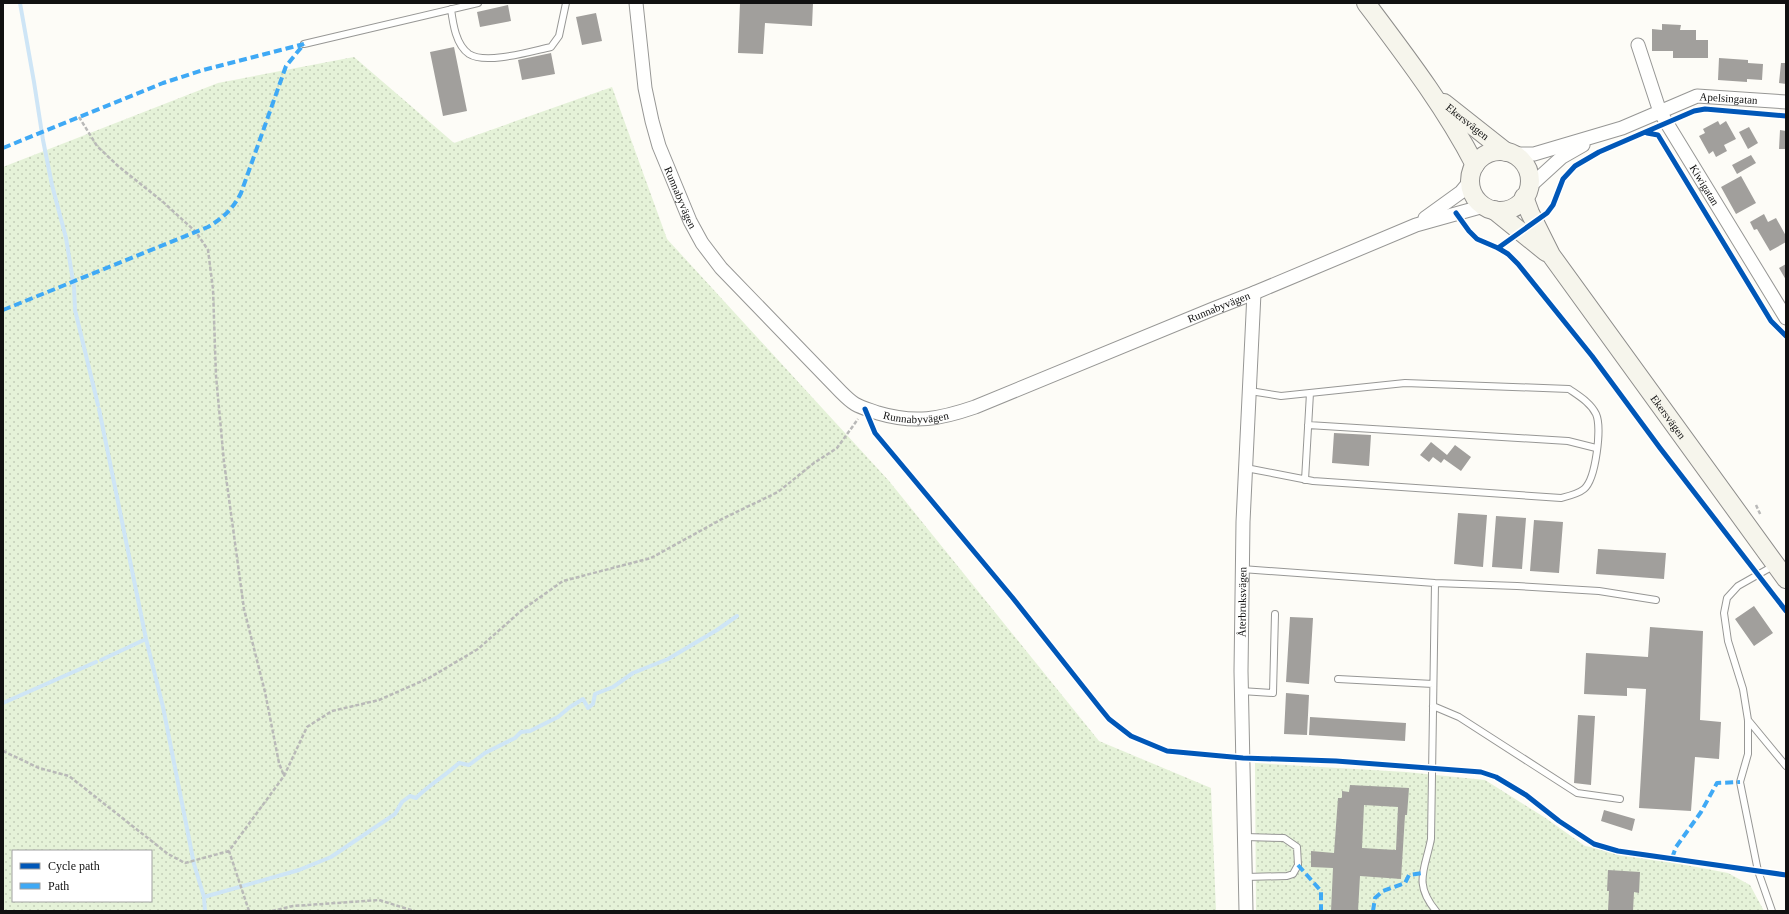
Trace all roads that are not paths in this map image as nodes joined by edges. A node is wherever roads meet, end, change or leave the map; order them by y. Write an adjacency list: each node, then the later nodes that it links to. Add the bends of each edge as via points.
1 (478, 3): 5 (lane)
2 (566, 3): 5 (lane, via 559,36 551,47 499,58 470,54 465,49 457,36)
3 (636, 3): 18 (street, Runnabyvägen, via 645,88 652,122 659,146 690,221 702,243 721,268 854,404 905,419 925,420 948,416)
4 (1366, 3): 8 (main road, Ekersvägen)
5 (451, 9): 6 (lane)
6 (304, 44)
7 (1638, 45): 10 (street, Kiwigatan)
8 (1430, 89): 12 (main road, Ekersvägen, via 1454,111); 13 (main road, Ekersvägen, via 1464,144)
9 (1786, 102): 10 (street, Apelsingatan, via 1702,95)
10 (1660, 112): 11 (street, Apelsingatan); 19 (street, Kiwigatan)
11 (1607, 132): 12 (street, Apelsingatan, via 1534,154); 14 (street, Apelsingatan, via 1562,157)
12 (1510, 153): 13 (main road, via 1497,151 1480,158); 14 (main road, via 1522,161 1528,171)
13 (1472, 173): 15 (main road, via 1474,196); 16 (street, Runnabyvägen, via 1461,192)
14 (1526, 193): 15 (main road, via 1518,204 1511,208); 17 (main road, Ekersvägen, via 1530,213)
15 (1489, 208): 16 (street, Runnabyvägen); 17 (main road, Ekersvägen)
16 (1416, 225): 18 (street, Runnabyvägen)
17 (1551, 255): 27 (main road, Ekersvägen)
18 (1254, 293): 20 (street, Återbruksvägen)
19 (1786, 318)
20 (1250, 391): 21 (lane, via 1281,396); 24 (street, Återbruksvägen)
21 (1310, 393): 22 (lane); 23 (lane, via 1405,383 1569,389 1589,404 1597,416)
22 (1308, 425): 23 (lane, via 1568,441); 25 (lane)
23 (1596, 448): 25 (lane, via 1596,465 1589,483 1584,490 1561,498)
24 (1246, 468): 25 (lane); 26 (street, Återbruksvägen)
25 (1306, 480)
26 (1242, 569): 28 (lane); 33 (street, Återbruksvägen)
27 (1781, 572): 35 (lane, via 1738,586 1727,598 1724,613 1728,640)
28 (1435, 583): 29 (lane, via 1599,591); 32 (lane)
29 (1656, 600)
30 (1275, 614): 33 (lane, via 1273,693)
31 (1338, 680): 32 (lane)
32 (1433, 684): 34 (lane)
33 (1241, 691): 38 (street, Återbruksvägen)
34 (1433, 706): 37 (lane, via 1459,717 1577,793); 41 (lane, via 1431,839 1422,873 1424,889)
35 (1748, 720): 36 (lane); 42 (lane, via 1748,754 1740,782 1758,871)
36 (1786, 766)
37 (1620, 799)
38 (1245, 837): 39 (street, Återbruksvägen); 39 (lane, via 1284,838 1297,847 1298,864 1293,874 1287,876)
39 (1246, 877): 40 (street, Återbruksvägen)
40 (1246, 911)
41 (1436, 911)
42 (1772, 911)

